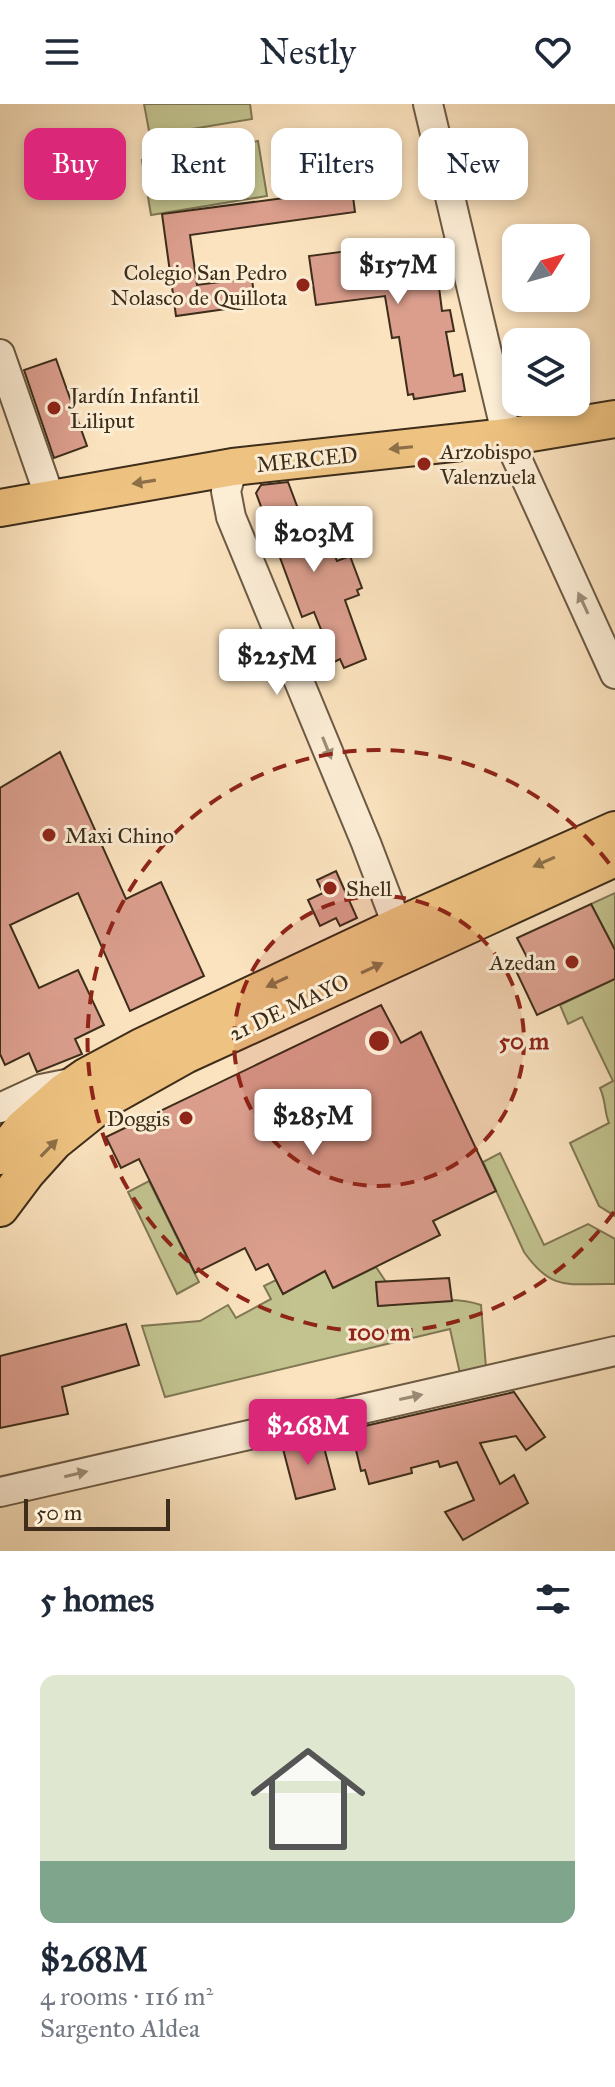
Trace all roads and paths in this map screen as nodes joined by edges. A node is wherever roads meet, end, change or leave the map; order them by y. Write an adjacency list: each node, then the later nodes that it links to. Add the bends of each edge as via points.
1 (428, 104): 4 (street)
2 (0, 354): 6 (street)
3 (615, 419): 4 (main road, MERCED)
4 (507, 437): 5 (main road, MERCED, one-way to 5); 8 (street, one-way to 4)
5 (233, 467): 6 (main road, MERCED, one-way to 6); 11 (street, one-way to 11, via 226,491 231,517)
6 (50, 498): 7 (main road, MERCED)
7 (0, 508)
8 (615, 674)
9 (615, 830): 11 (main road, 21 DE MAYO, one-way to 11)
10 (615, 858): 11 (main road, 21 DE MAYO)
11 (402, 939): 12 (main road, 21 DE MAYO, one-way to 12, via 149,1043); 15 (main road, 21 DE MAYO, one-way to 11, via 54,1142 110,1097)
12 (77, 1082): 13 (street, 21 DE MAYO, via 41,1089); 14 (main road, 21 DE MAYO, via 23,1128)
13 (0, 1108)
14 (0, 1156)
15 (0, 1208)
16 (615, 1351): 17 (street, one-way to 16)
17 (0, 1492)

